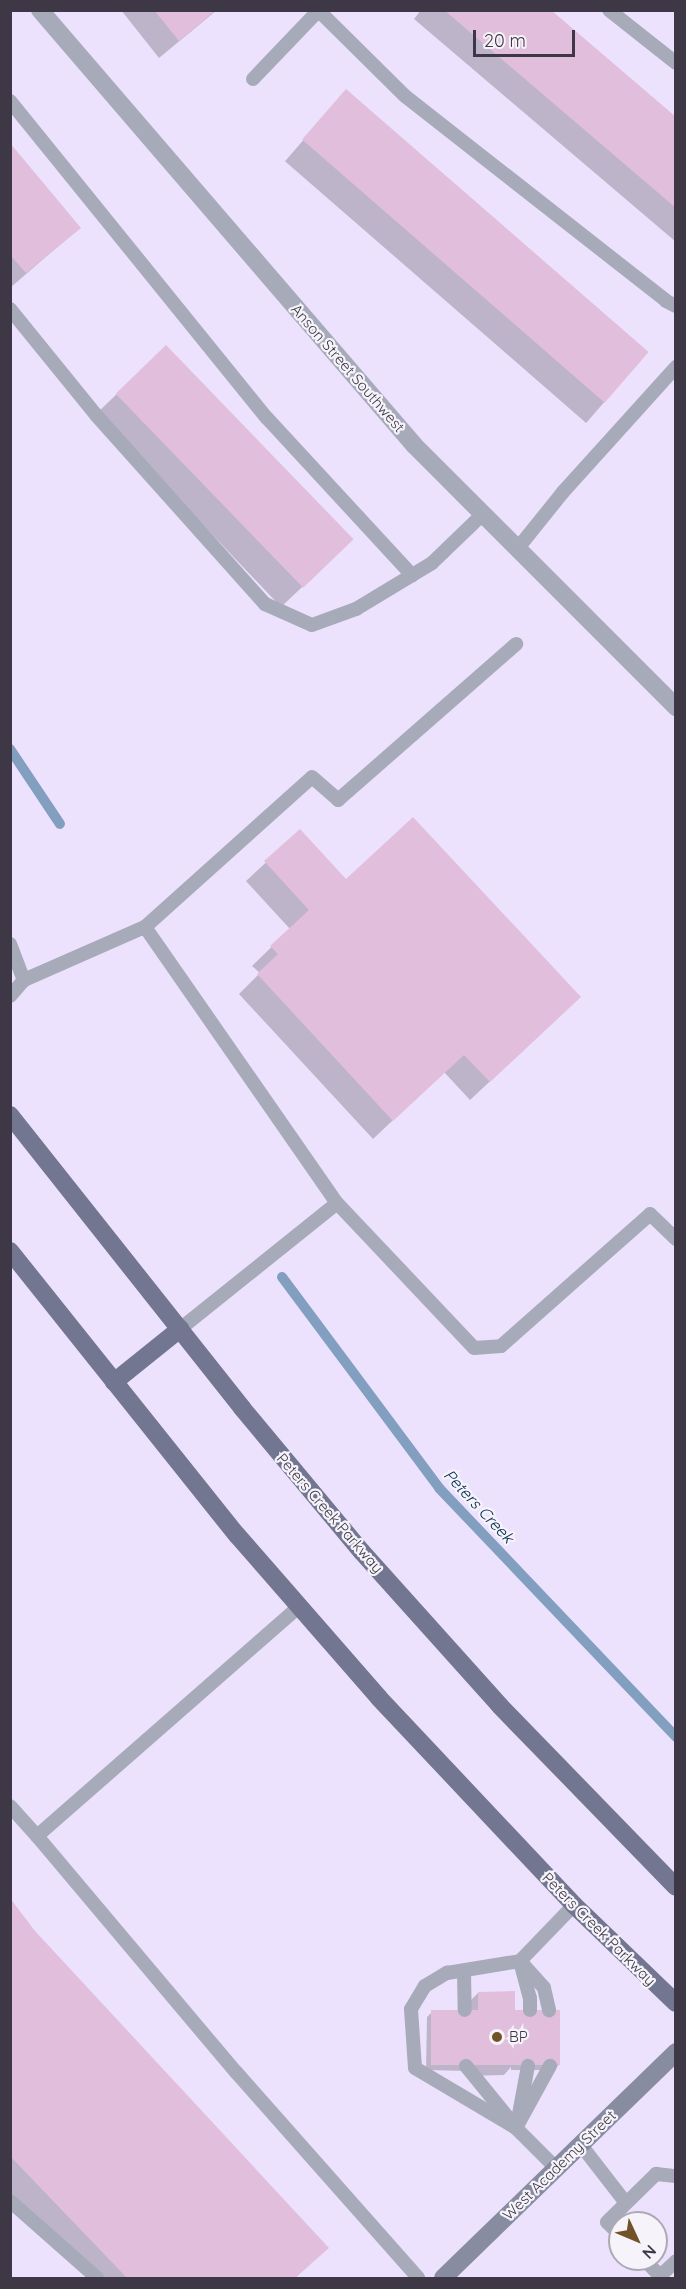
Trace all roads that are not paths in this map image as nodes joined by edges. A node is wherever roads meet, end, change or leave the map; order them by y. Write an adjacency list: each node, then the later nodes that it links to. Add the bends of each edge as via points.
1 (40, 10): 10 (street, Anson Street Southwest, via 414,445)
2 (609, 10): 4 (lane)
3 (319, 11): 5 (lane); 7 (lane, via 405,96)
4 (675, 63)
5 (254, 79)
6 (10, 101): 12 (lane, via 267,418)
7 (675, 306)
8 (10, 309): 12 (lane, via 96,415 265,604 312,625 356,609)
9 (675, 367): 11 (lane)
10 (483, 514): 11 (street, Anson Street Southwest); 12 (lane, via 432,563)
11 (518, 548): 14 (street, Anson Street Southwest)
12 (412, 575)
13 (516, 644): 15 (lane, via 338,800 312,777)
14 (675, 707)
15 (145, 927): 17 (lane); 20 (lane)
16 (10, 944): 17 (lane)
17 (24, 980): 18 (lane)
18 (10, 996)
19 (10, 1115): 23 (main road, Peters Creek Parkway)
20 (337, 1203): 21 (lane, via 474,1348 501,1346 650,1214); 23 (lane)
21 (675, 1239)
22 (10, 1251): 24 (main road, Peters Creek Parkway)
23 (180, 1329): 24 (main road); 28 (main road, Peters Creek Parkway, via 301,1480 442,1642)
24 (114, 1382): 25 (main road, Peters Creek Parkway)
25 (299, 1607): 27 (lane); 29 (main road, Peters Creek Parkway, via 438,1763)
26 (10, 1806): 27 (lane)
27 (37, 1836): 48 (lane, via 236,2072)
28 (675, 1887)
29 (574, 1905): 30 (lane); 32 (main road, Peters Creek Parkway)
30 (520, 1960): 31 (lane); 34 (lane); 35 (lane, via 544,1988)
31 (464, 1971): 33 (lane); 40 (lane, via 447,1973 425,1986 411,2009 415,2068)
32 (675, 2004)
33 (465, 2010)
34 (530, 2010)
35 (549, 2010)
36 (675, 2052): 41 (street, West Academy Street)
37 (466, 2066): 40 (lane)
38 (528, 2066): 40 (lane)
39 (550, 2066): 40 (lane)
40 (516, 2128): 42 (lane)
41 (580, 2145): 42 (street, West Academy Street); 45 (lane)
42 (556, 2168): 49 (street, West Academy Street)
43 (675, 2176): 45 (lane, via 656,2174)
44 (10, 2201): 47 (lane)
45 (626, 2203): 46 (lane)
46 (618, 2211)
47 (97, 2278)
48 (418, 2278)
49 (443, 2278)

